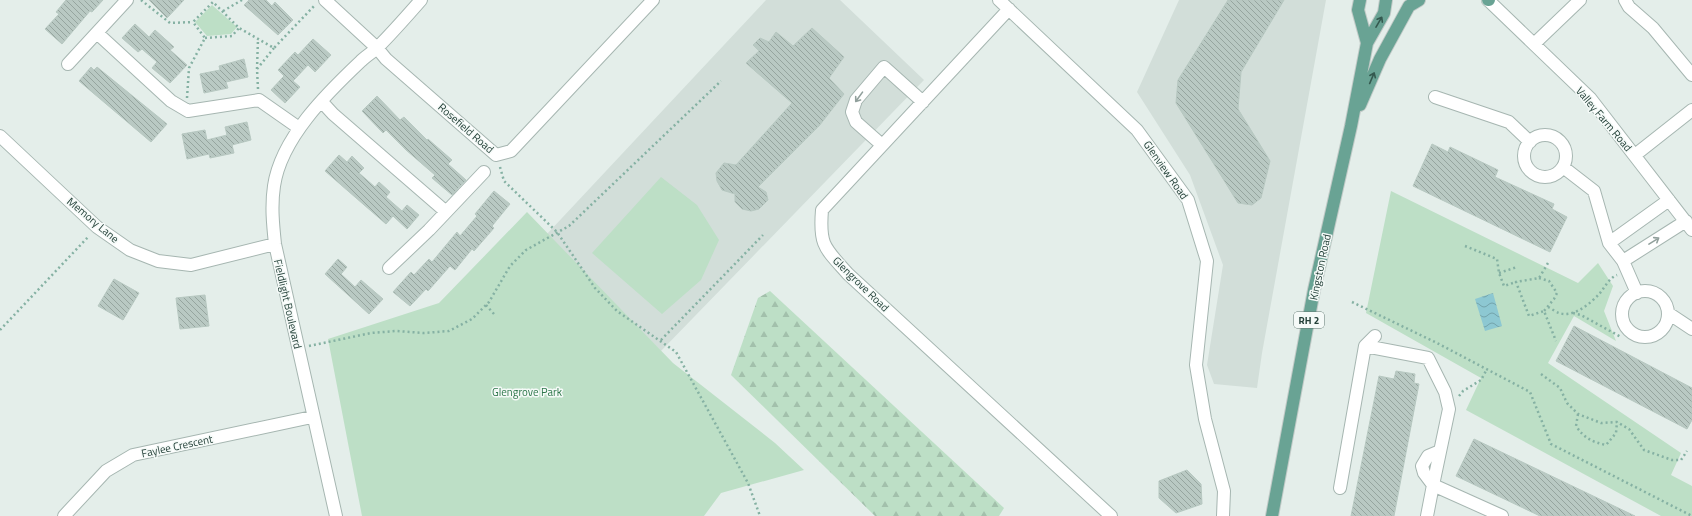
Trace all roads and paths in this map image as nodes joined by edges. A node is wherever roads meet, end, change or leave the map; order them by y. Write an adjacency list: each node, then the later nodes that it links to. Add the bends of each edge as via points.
1 (127, 0): 20 (street)
2 (141, 0): 18 (path, via 170,23)
3 (242, 0): 17 (path)
4 (320, 0): 25 (path)
5 (325, 0): 26 (street, Rosefield Road)
6 (421, 0): 26 (street, Fieldlight Boulevard)
7 (653, 0): 42 (street, Rosefield Road, via 511,150)
8 (999, 0): 16 (street, Glenview Road)
9 (1360, 0): 23 (main road, Kingston Road / RH 2, via 1358,10)
10 (1386, 0): 23 (main road, Kingston Road / RH 2, one-way to 10, via 1384,13)
11 (1419, 0): 37 (main road, one-way to 11, via 1380,59 1409,6)
12 (1488, 0): 24 (street, Valley Farm Road)
13 (1580, 0): 24 (street)
14 (1625, 0): 29 (street, via 1629,7 1653,28)
15 (212, 1): 17 (path); 18 (path)
16 (1009, 9): 34 (street, Glengrove Road); 91 (street, Glenview Road, via 1137,130 1188,200 1207,261 1196,365 1205,420 1224,491)
17 (223, 11): 19 (path)
18 (193, 22): 21 (path)
19 (239, 28): 21 (path, via 232,36); 22 (path)
20 (97, 33): 27 (street); 36 (street, via 171,102)
21 (205, 38): 36 (path, via 189,68)
22 (258, 39): 25 (path); 28 (path)
23 (1367, 43): 37 (main road, Kingston Road / RH 2)
24 (1534, 44): 43 (street, Valley Farm Road, via 1590,98)
25 (274, 48): 28 (path)
26 (376, 48): 33 (street, Fieldlight Boulevard); 42 (street, Rosefield Road)
27 (68, 64)
28 (257, 69): 32 (path)
29 (1692, 75)
30 (721, 81): 50 (path, via 569,226)
31 (1435, 97): 40 (street, via 1510,122)
32 (259, 100): 36 (street); 38 (street)
33 (322, 102): 38 (street, Fieldlight Boulevard); 47 (street)
34 (923, 102): 41 (street, Glengrove Road); 41 (street, one-way to 41, via 884,66 856,100 852,112 856,122)
35 (1692, 110): 43 (street)
36 (188, 111)
37 (1351, 126): 92 (main road, Kingston Road / RH 2, via 1314,290)
38 (299, 128): 53 (street, Fieldlight Boulevard, via 284,155 274,186)
39 (0, 136): 49 (street, Memory Lane)
40 (1530, 142): 44 (street, via 1542,135 1558,139 1566,153); 44 (street, via 1524,159 1532,173 1548,177 1556,174)
41 (882, 145): 90 (street, Glengrove Road, via 822,210 820,230 826,249 848,274)
42 (496, 155): 50 (path, via 504,181)
43 (1635, 155): 46 (street, Valley Farm Road)
44 (1563, 166): 52 (street, via 1594,191)
45 (484, 172): 47 (street)
46 (1669, 200): 48 (street, Valley Farm Road); 52 (street)
47 (445, 211): 58 (street)
48 (1689, 226): 56 (street, one-way to 48)
49 (97, 227): 53 (street, Memory Lane, via 130,250 158,260 191,265); 71 (path)
50 (557, 232): 64 (path, via 526,250 510,266); 74 (path, via 604,298 617,311)
51 (763, 235): 74 (path)
52 (1609, 243): 56 (street)
53 (275, 244): 77 (street, Fieldlight Boulevard)
54 (1465, 246): 59 (path, via 1497,259)
55 (1548, 263): 60 (path)
56 (1625, 265): 62 (street); 67 (path, via 1600,293 1582,309)
57 (1517, 267): 59 (path)
58 (389, 268)
59 (1499, 273): 61 (path, via 1504,286)
60 (1539, 278): 61 (path); 65 (path, via 1549,281 1557,293)
61 (1516, 282): 66 (path, via 1529,316)
62 (1636, 293): 68 (street, via 1651,292 1659,296 1665,302); 68 (street, via 1627,300 1623,308 1624,321 1631,332 1639,336 1656,334 1663,328)
63 (1352, 302): 78 (path)
64 (486, 305): 69 (path); 77 (path, via 472,319 449,331 371,333)
65 (1548, 307): 66 (path); 67 (path, via 1561,314)
66 (1544, 311): 75 (path)
67 (1572, 313): 73 (path, via 1581,315)
68 (1668, 313): 70 (street)
69 (494, 314)
70 (1692, 329)
71 (0, 330)
72 (1375, 336): 76 (street)
73 (1621, 337)
74 (661, 340): 89 (path, via 676,352 748,483)
75 (1556, 341)
76 (1364, 346): 80 (street, via 1428,358); 86 (street)
77 (298, 347): 82 (street, Fieldlight Boulevard)
78 (1487, 369): 80 (path, via 1481,380 1458,397); 95 (path, via 1530,392 1551,444)
79 (1541, 374): 81 (path, via 1560,388 1567,403)
80 (1447, 401): 85 (street, via 1449,409 1440,451 1428,456 1422,466)
81 (1578, 414): 83 (path, via 1601,423); 83 (path, via 1576,426 1582,436 1606,445 1616,433)
82 (312, 417): 87 (street, Faylee Crescent, via 133,455 106,471); 88 (street, Fieldlight Boulevard)
83 (1616, 422): 84 (path, via 1629,429 1644,450 1672,460 1681,460)
84 (1687, 451)
85 (1433, 485): 93 (street); 94 (street)
86 (1340, 488)
87 (64, 516)
88 (336, 516)
89 (760, 516)
90 (1111, 516)
91 (1223, 516)
92 (1272, 516)
93 (1427, 516)
94 (1502, 516)
95 (1692, 516)

